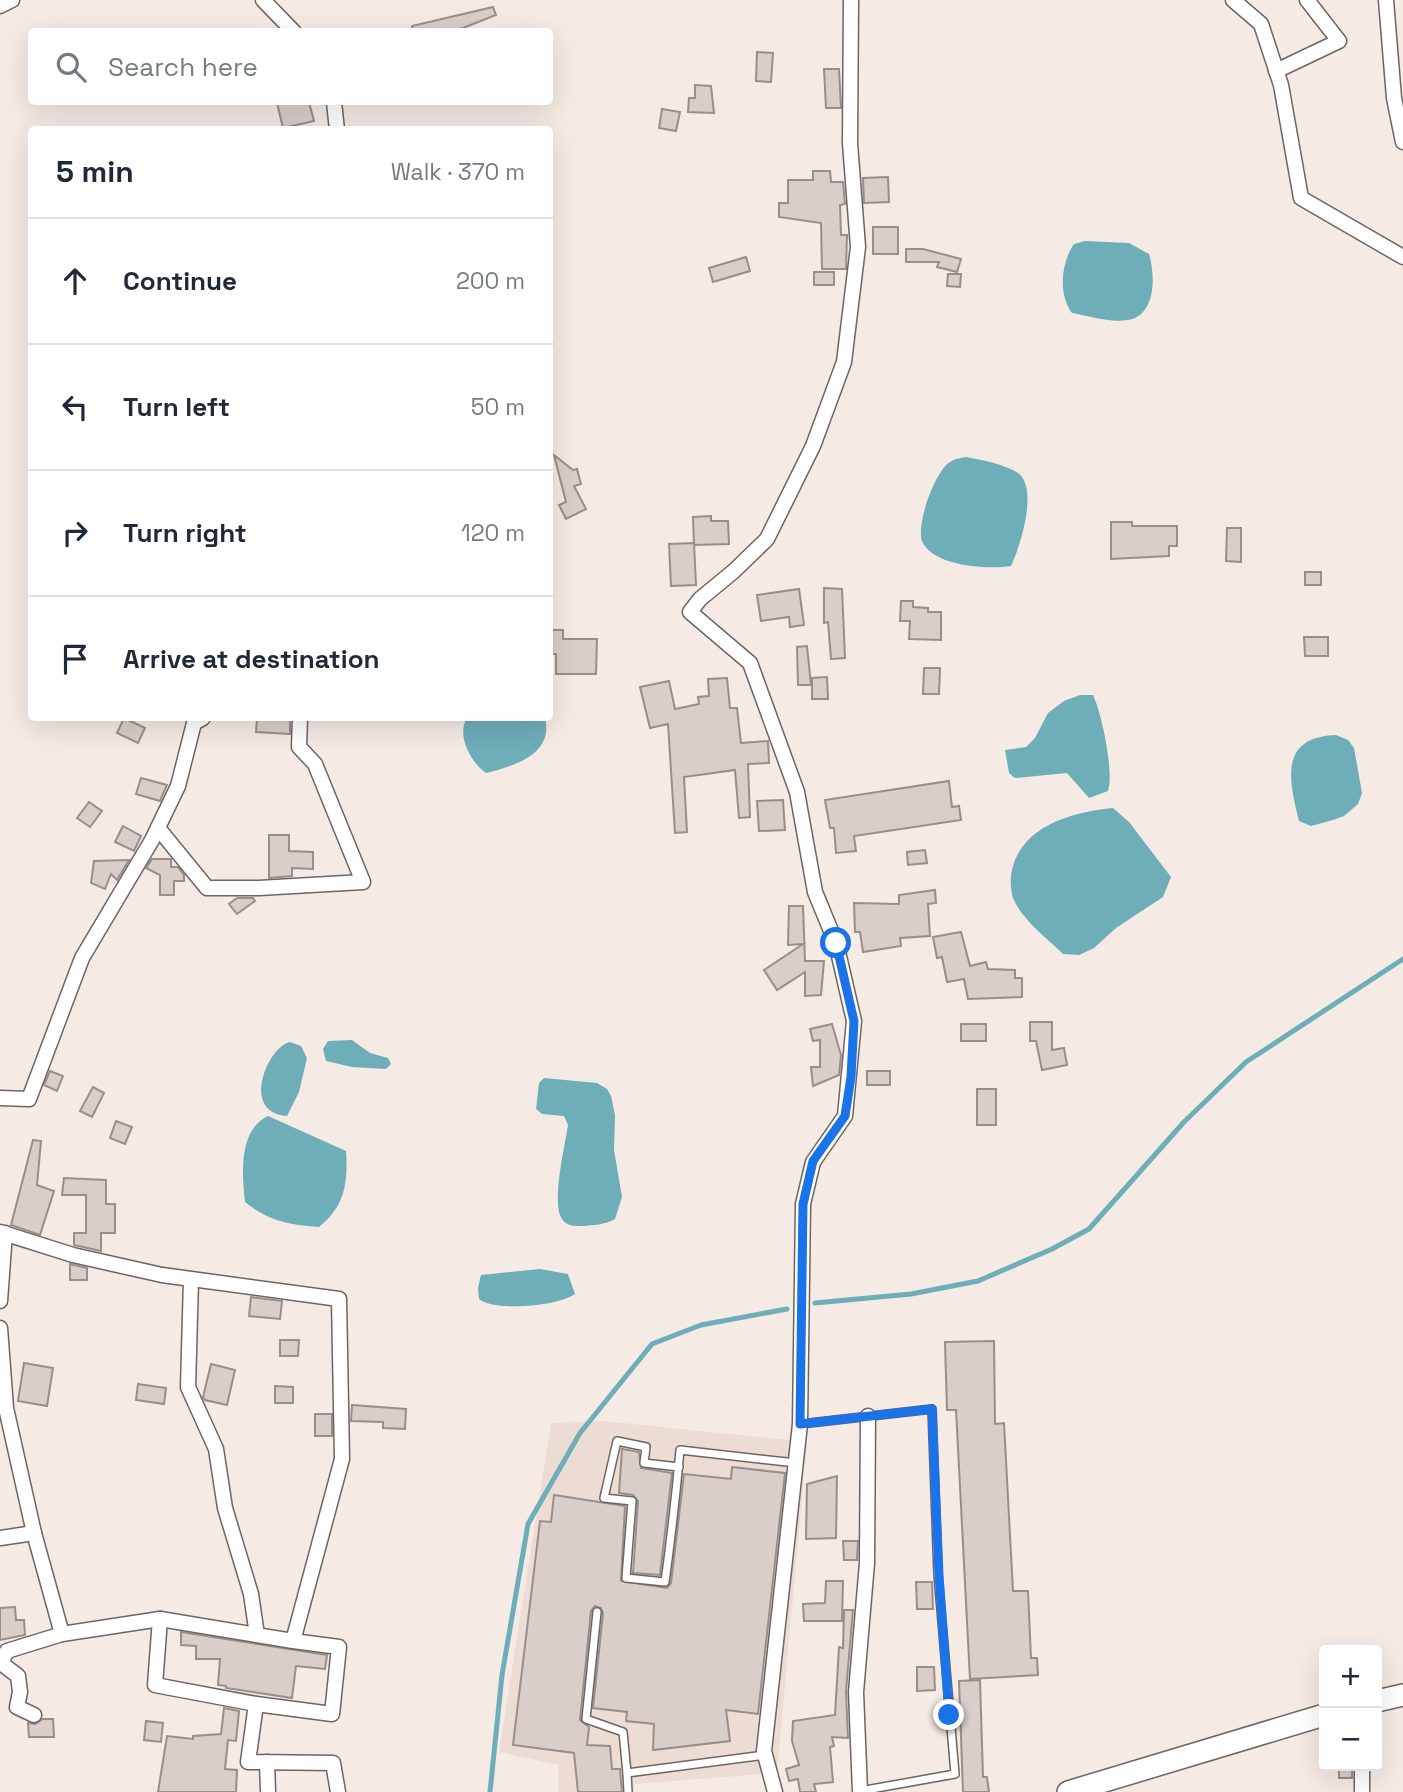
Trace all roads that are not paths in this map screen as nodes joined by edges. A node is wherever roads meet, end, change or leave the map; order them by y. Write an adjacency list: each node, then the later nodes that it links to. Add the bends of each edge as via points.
1 (12, 0): 7 (street)
2 (263, 0): 8 (street)
3 (851, 0): 23 (street, via 850,143 858,247 844,362 813,446 766,540 690,612 750,663 797,792 815,892 836,943 854,1021 845,1116 813,1161 803,1204)
4 (1233, 0): 9 (street, via 1261,24)
5 (1307, 0): 9 (street, via 1339,41)
6 (1386, 0): 12 (street, via 1394,97)
7 (0, 6)
8 (290, 28)
9 (1276, 71): 13 (street, via 1301,198)
10 (334, 105): 11 (street)
11 (337, 126)
12 (1403, 142)
13 (1403, 257)
14 (198, 721): 16 (street, via 178,786)
15 (300, 721): 16 (street, via 299,747 315,764 363,881 207,888)
16 (158, 828): 17 (street, via 82,958 29,1099)
17 (0, 1098)
18 (2, 1232): 19 (street, via 73,1255); 20 (street)
19 (191, 1280): 31 (street, via 188,1388 216,1449 225,1508 254,1604); 32 (street, via 339,1299 342,1459)
20 (0, 1301)
21 (0, 1328): 26 (street, via 6,1408)
22 (868, 1416): 23 (lane); 42 (street, via 867,1563 856,1692); 42 (lane, via 932,1409 955,1773)
23 (800, 1424): 24 (street)
24 (796, 1463): 25 (lane, via 680,1450); 38 (street)
25 (679, 1467): 25 (lane, via 664,1582 626,1578 632,1502 604,1498 617,1441 646,1447 644,1464)
26 (34, 1533): 27 (street); 30 (street)
27 (0, 1538)
28 (597, 1612): 41 (lane, via 586,1719 623,1732)
29 (160, 1619): 30 (street); 31 (street); 35 (street, via 155,1685)
30 (62, 1634): 36 (street, via 7,1651 1,1663 18,1676 17,1707)
31 (257, 1635): 32 (street)
32 (293, 1641): 35 (street, via 339,1647 332,1714)
33 (1403, 1695): 34 (street)
34 (1382, 1700)
35 (256, 1703): 39 (street, via 248,1762)
36 (34, 1715)
37 (1319, 1717): 47 (street)
38 (765, 1755): 41 (lane); 46 (street)
39 (267, 1762): 43 (street); 44 (street, via 333,1763)
40 (1362, 1771): 48 (street)
41 (626, 1773): 45 (lane)
42 (860, 1791)
43 (268, 1792)
44 (338, 1792)
45 (628, 1792)
46 (775, 1792)
47 (1068, 1792)
48 (1362, 1792)

